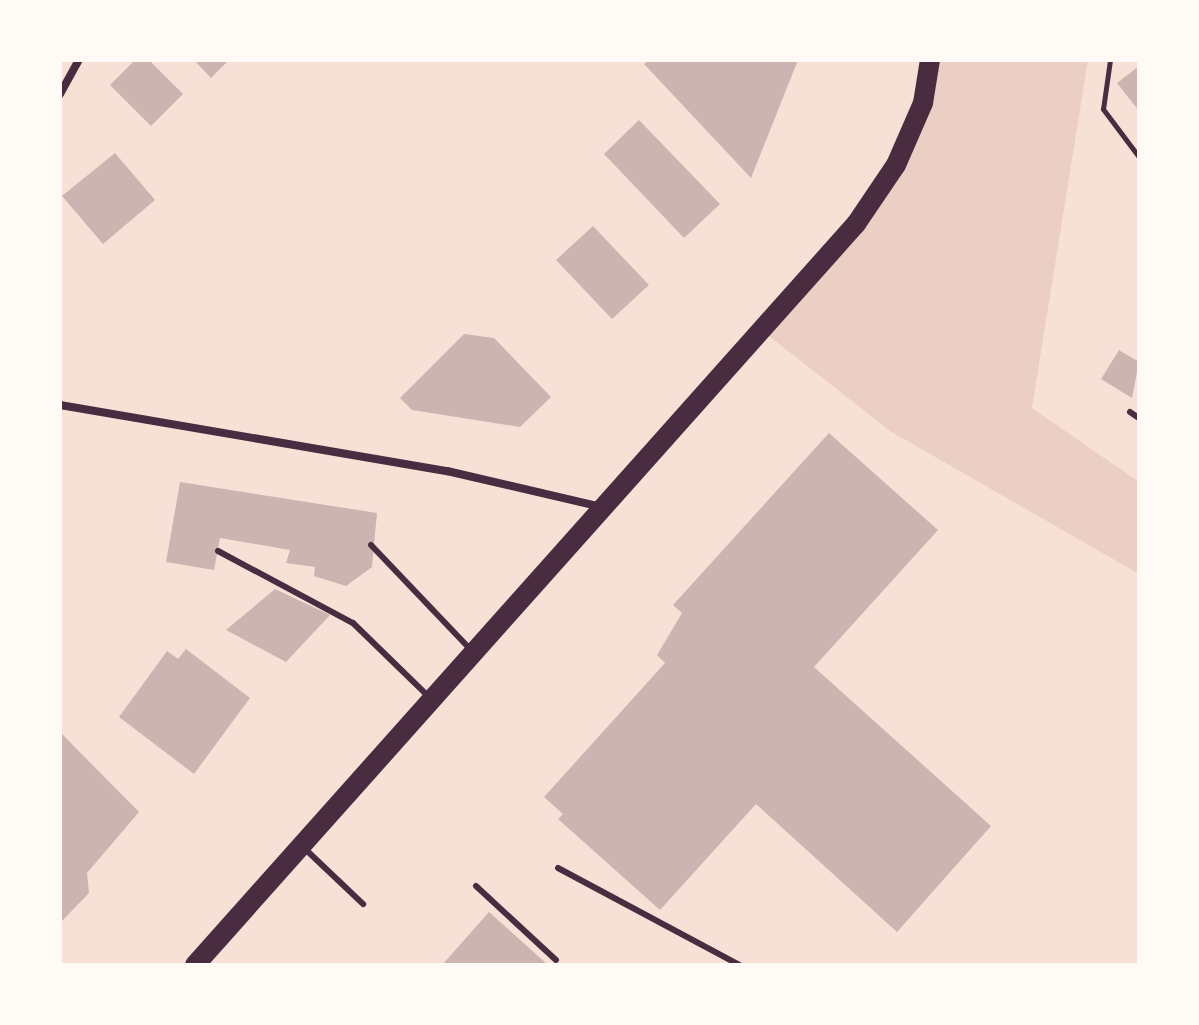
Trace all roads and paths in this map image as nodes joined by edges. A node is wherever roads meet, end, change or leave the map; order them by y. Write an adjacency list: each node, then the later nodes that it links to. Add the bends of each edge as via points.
1 (79, 60): 4 (street)
2 (930, 60): 9 (main road, via 923,103 896,165 856,224)
3 (1110, 60): 5 (path, via 1103,109)
4 (60, 94)
5 (1139, 157)
6 (60, 405): 9 (street, via 447,471)
7 (1130, 412): 8 (lane)
8 (1139, 418)
9 (598, 506): 12 (main road)
10 (371, 545): 12 (lane)
11 (218, 551): 13 (lane, via 353,623)
12 (472, 651): 13 (main road)
13 (430, 698): 14 (main road)
14 (300, 845): 17 (lane); 19 (main road)
15 (558, 868): 20 (lane)
16 (476, 886): 18 (lane)
17 (363, 904)
18 (556, 960)
19 (195, 965)
20 (740, 965)

